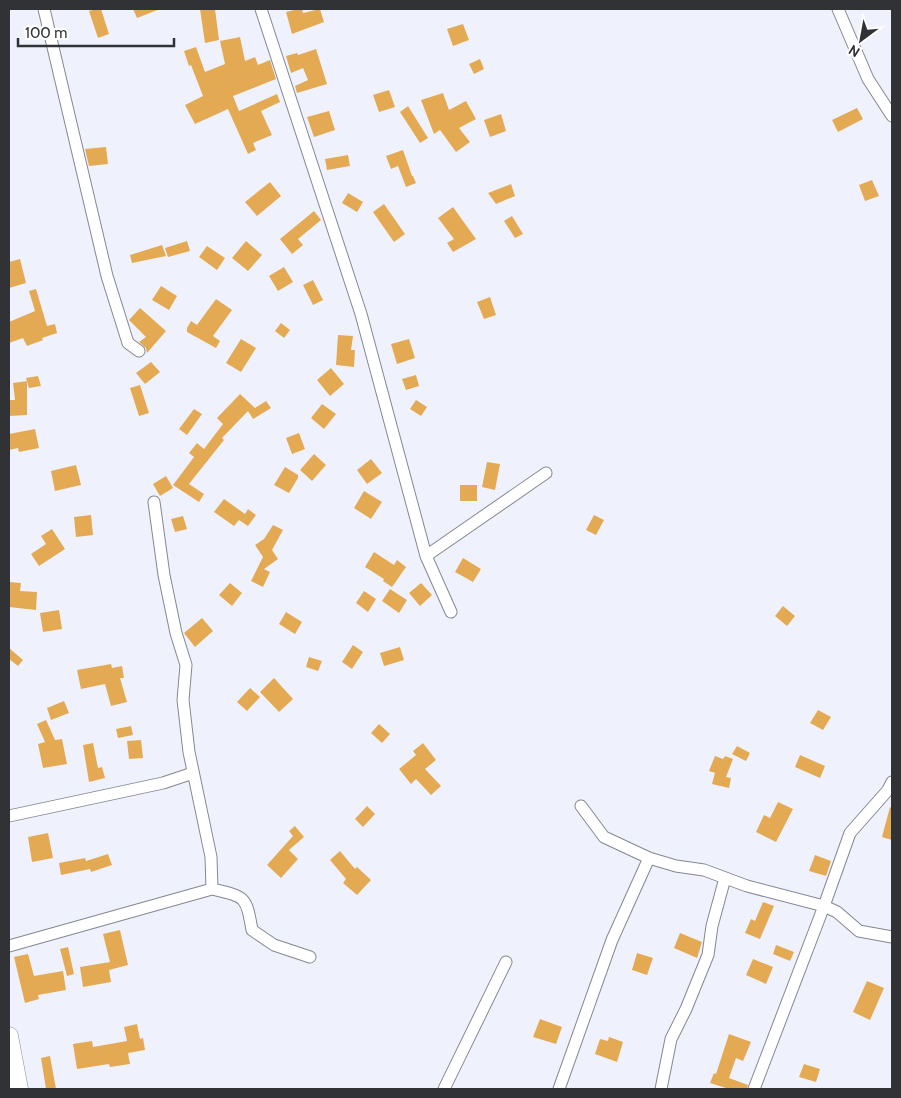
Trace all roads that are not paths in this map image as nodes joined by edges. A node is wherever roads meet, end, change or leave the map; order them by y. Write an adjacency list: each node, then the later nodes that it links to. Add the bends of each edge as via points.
1 (44, 9): 5 (street, via 107,276 128,343)
2 (261, 9): 8 (street, via 361,314)
3 (838, 9): 4 (street, via 868,79)
4 (892, 116)
5 (139, 351)
6 (546, 473): 8 (street)
7 (154, 502): 10 (street, via 176,633 186,665 183,700)
8 (426, 556): 9 (street)
9 (452, 612)
10 (193, 773): 13 (street, via 163,783); 16 (street, via 211,857)
11 (892, 782): 17 (street, via 850,833)
12 (581, 806): 14 (street, via 604,837)
13 (9, 816)
14 (649, 858): 15 (street); 25 (street, via 612,940)
15 (725, 878): 17 (street); 26 (street, via 708,955 670,1039)
16 (212, 889): 19 (street); 20 (street, via 238,895 247,905 252,930 274,945)
17 (824, 906): 18 (street, via 837,912 858,931); 27 (street)
18 (892, 937)
19 (9, 946)
20 (310, 957)
21 (506, 962): 24 (street)
22 (9, 1036): 23 (highway)
23 (19, 1089)
24 (444, 1089)
25 (559, 1089)
26 (661, 1089)
27 (754, 1089)

